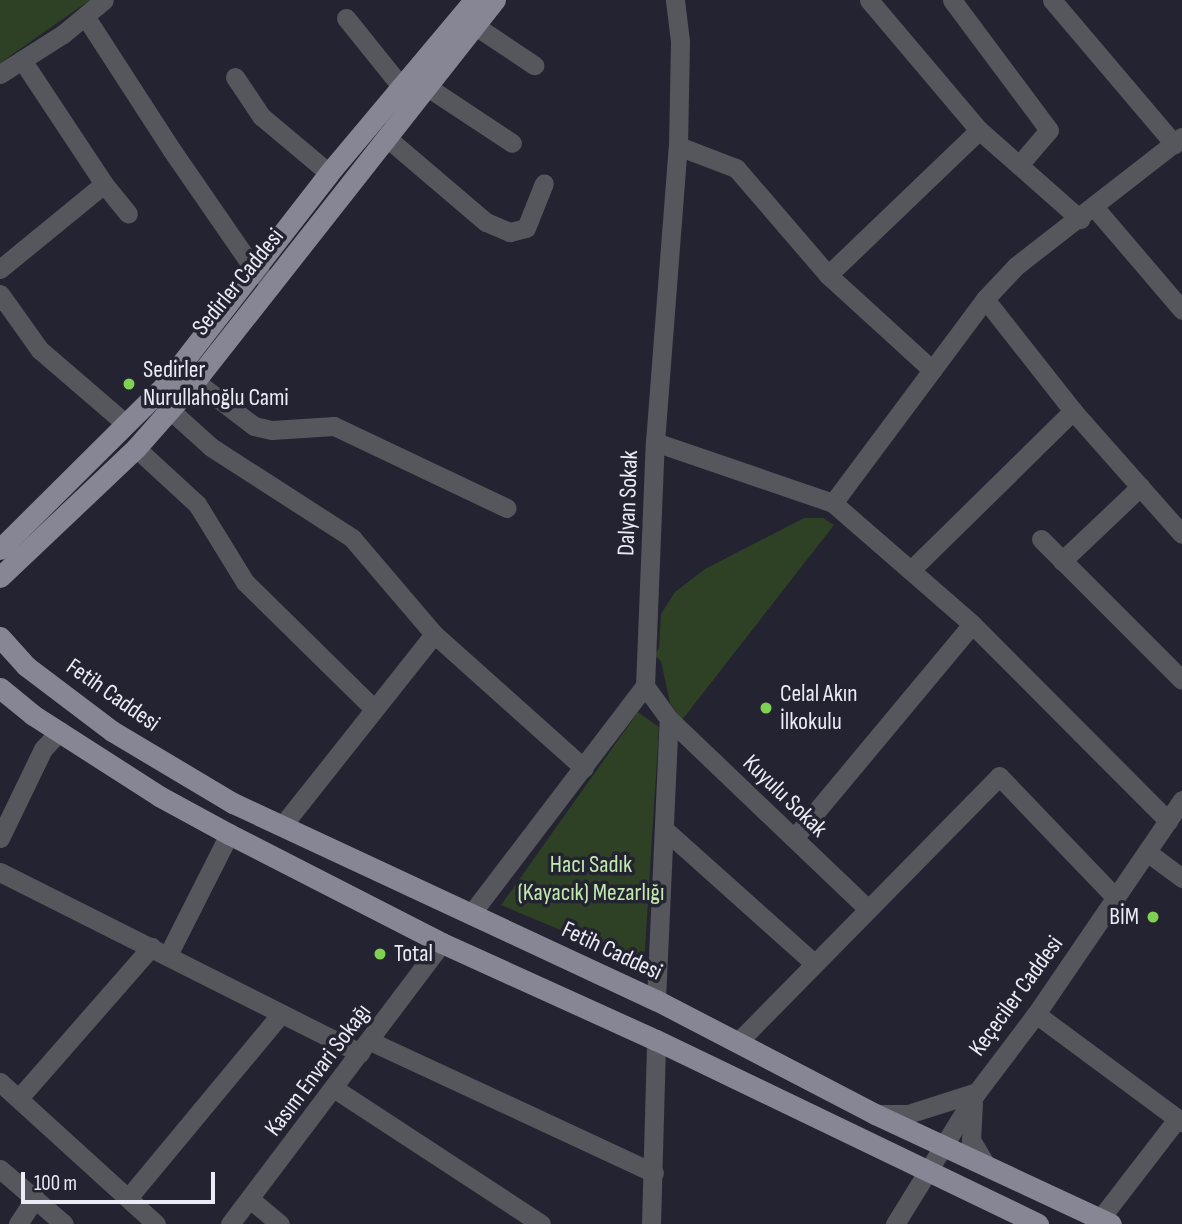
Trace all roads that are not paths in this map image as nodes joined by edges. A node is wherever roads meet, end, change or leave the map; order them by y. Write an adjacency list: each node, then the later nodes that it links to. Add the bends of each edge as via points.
1 (104, 0): 8 (street)
2 (474, 0): 16 (main road, Sedirler Caddesi)
3 (495, 0): 10 (main road, Sedirler Caddesi)
4 (675, 0): 21 (street, Dalyan Sokak, via 680,41)
5 (869, 0): 17 (street)
6 (952, 0): 22 (street, via 1048,130)
7 (1052, 0): 19 (street)
8 (85, 16): 11 (street); 30 (street)
9 (346, 18): 16 (street)
10 (477, 27): 12 (street); 15 (main road, Sedirler Caddesi)
11 (22, 60): 13 (street); 25 (street)
12 (534, 65)
13 (0, 74)
14 (234, 77): 23 (street, via 261,116)
15 (426, 86): 18 (main road, Sedirler Caddesi); 20 (street)
16 (402, 89): 23 (main road, Sedirler Caddesi)
17 (979, 130): 22 (street); 29 (street)
18 (386, 137): 24 (street, via 486,222 510,232 526,228); 30 (main road, Sedirler Caddesi)
19 (1178, 140): 27 (street)
20 (512, 143)
21 (678, 146): 29 (street, via 736,168); 39 (street, Dalyan Sokak)
22 (1019, 165): 27 (street)
23 (329, 173): 30 (main road, Sedirler Caddesi)
24 (544, 183)
25 (104, 184): 26 (street); 28 (street)
26 (128, 214)
27 (1087, 214): 32 (street, via 1016,266); 33 (street)
28 (0, 268)
29 (828, 275): 34 (street)
30 (264, 277): 35 (main road, Sedirler Caddesi); 38 (main road, Sedirler Caddesi)
31 (0, 294): 38 (street, via 40,350)
32 (985, 299): 34 (street); 37 (street)
33 (1182, 310)
34 (932, 370): 42 (street)
35 (195, 381): 36 (main road, Sedirler Caddesi); 43 (street, via 254,426 272,430 334,426)
36 (169, 409): 40 (main road, Sedirler Caddesi); 51 (street, via 211,447 352,538)
37 (1073, 411): 41 (street); 48 (street)
38 (126, 424): 46 (main road, Sedirler Caddesi)
39 (655, 442): 42 (street); 54 (street, Dalyan Sokak)
40 (136, 447): 49 (main road, Sedirler Caddesi); 56 (street, via 197,504 245,582)
41 (1140, 487): 44 (street); 47 (street)
42 (833, 503): 48 (street)
43 (507, 509)
44 (1182, 534)
45 (1041, 539): 47 (street)
46 (0, 550)
47 (1062, 561): 53 (street)
48 (912, 569): 50 (street)
49 (0, 577)
50 (972, 624): 61 (street); 66 (street)
51 (434, 634): 56 (street); 59 (street)
52 (0, 638): 62 (main road, Fetih Caddesi, via 26,666 112,731 233,803)
53 (1182, 680)
54 (645, 686): 57 (street); 59 (street)
55 (3, 692): 58 (main road)
56 (373, 708): 62 (street)
57 (669, 719): 63 (street); 66 (street, Kuyulu Sokak)
58 (60, 731): 64 (main road, via 159,796); 65 (street, via 43,749)
59 (584, 768): 74 (street)
60 (1182, 800): 61 (street, Keçeciler Caddesi)
61 (1168, 821): 67 (street, Keçeciler Caddesi)
62 (282, 825): 68 (main road, Fetih Caddesi)
63 (664, 830): 77 (street); 78 (street)
64 (229, 834): 71 (main road); 76 (street)
65 (0, 838)
66 (794, 838): 73 (street, Kuyulu Sokak)
67 (1147, 852): 70 (street); 72 (street, Keçeciler Caddesi)
68 (352, 862): 71 (main road); 74 (main road, Fetih Caddesi)
69 (0, 872): 76 (street)
70 (1182, 878)
71 (337, 888): 75 (main road)
72 (1116, 898): 73 (street, via 999,776); 80 (street, Keçeciler Caddesi)
73 (868, 909): 77 (street)
74 (471, 914): 78 (main road, Fetih Caddesi)
75 (442, 943): 81 (main road); 83 (street, Kasım Envari Sokağı)
76 (160, 951): 79 (street); 87 (street)
77 (814, 963): 82 (street)
78 (656, 1000): 82 (main road, Fetih Caddesi)
79 (281, 1014): 83 (street); 96 (street)
80 (1036, 1014): 86 (street, Keçeciler Caddesi); 89 (street)
81 (656, 1040): 93 (street); 94 (main road)
82 (737, 1043): 88 (main road, Fetih Caddesi)
83 (365, 1047): 85 (street, Kasım Envari Sokağı); 93 (street)
84 (0, 1082): 87 (street)
85 (335, 1089): 97 (street, Kasım Envari Sokağı); 104 (street)
86 (977, 1092): 88 (street, via 908,1114); 90 (street, Keçeciler Caddesi); 91 (street, via 969,1117 971,1140)
87 (19, 1098): 96 (street)
88 (875, 1114): 90 (main road, Fetih Caddesi)
89 (1180, 1120): 98 (street)
90 (945, 1144): 91 (main road, Fetih Caddesi); 94 (street, Keçeciler Caddesi)
91 (985, 1163): 98 (main road, Fetih Caddesi)
92 (0, 1169): 95 (street)
93 (654, 1173): 105 (street)
94 (927, 1174): 106 (street, Keçeciler Caddesi); 107 (main road)
95 (35, 1198): 99 (street); 100 (street)
96 (128, 1198): 101 (street)
97 (250, 1199): 102 (street, Kasım Envari Sokağı); 103 (street)
98 (1105, 1221)
99 (18, 1224)
100 (64, 1224)
101 (156, 1224)
102 (230, 1224)
103 (280, 1224)
104 (541, 1224)
105 (651, 1224)
106 (895, 1224)
107 (1038, 1224)

